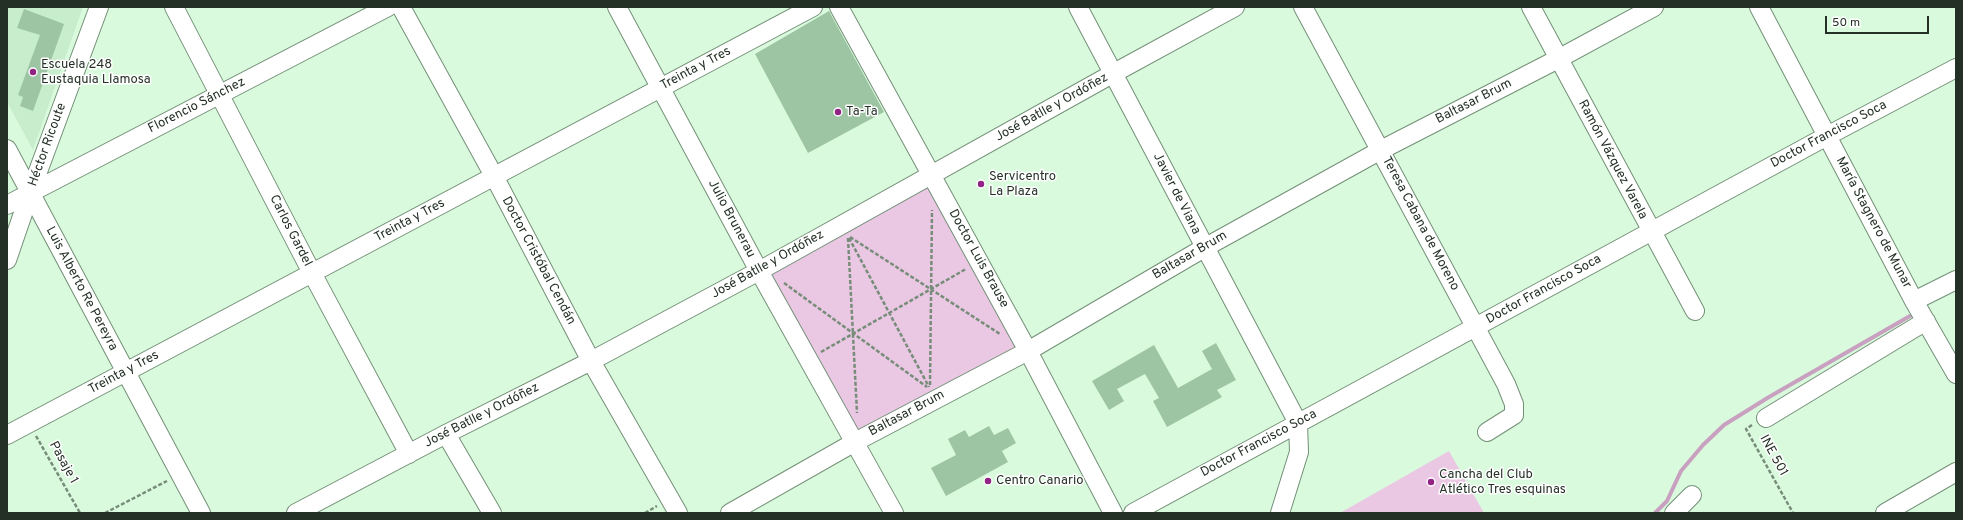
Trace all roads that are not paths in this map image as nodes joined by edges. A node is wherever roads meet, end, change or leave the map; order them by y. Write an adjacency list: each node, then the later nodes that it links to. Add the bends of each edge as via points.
1 (99, 7): 24 (street, Héctor Ricoute)
2 (174, 7): 18 (street, Carlos Gardel)
3 (388, 7): 18 (street, Florencio Sánchez)
4 (401, 7): 22 (street, Doctor Cristóbal Cendán)
5 (617, 7): 17 (street, Julio Brunerau)
6 (813, 7): 17 (street, Treinta y Tres)
7 (839, 7): 23 (street, Doctor Luis Brause)
8 (1078, 7): 16 (street, Javier de Viana)
9 (1235, 7): 16 (street, José Batlle y Ordóñez)
10 (1303, 7): 21 (street, Teresa Cabana de Moreno)
11 (1530, 7): 14 (street, Ramón Vázquez Varela)
12 (1654, 7): 14 (street, Baltasar Brum)
13 (1759, 7): 19 (street, María Stagnero de Munar)
14 (1558, 59): 21 (street, Baltasar Brum); 26 (street, Ramón Vázquez Varela)
15 (1956, 68): 19 (street, Doctor Francisco Soca)
16 (1114, 73): 23 (street, José Batlle y Ordóñez); 27 (street, Javier de Viana)
17 (660, 88): 22 (street, Treinta y Tres); 29 (street, Julio Brunerau)
18 (220, 95): 24 (street, Florencio Sánchez); 30 (street, Carlos Gardel)
19 (1827, 136): 26 (street, Doctor Francisco Soca); 32 (street, María Stagnero de Munar)
20 (7, 149): 24 (street, Luis Alberto Re Pereyra)
21 (1381, 150): 27 (street, Baltasar Brum); 35 (street, Teresa Cabana de Moreno)
22 (494, 176): 30 (street, Treinta y Tres); 37 (street, Doctor Cristóbal Cendán)
23 (932, 176): 29 (street, José Batlle y Ordóñez); 36 (street, Doctor Luis Brause)
24 (30, 193): 25 (street, Florencio Sánchez); 28 (street, Héctor Ricoute); 38 (street, Luis Alberto Re Pereyra)
25 (7, 205)
26 (1651, 231): 33 (street, Ramón Vázquez Varela); 35 (street, Doctor Francisco Soca)
27 (1204, 248): 36 (street, Baltasar Brum); 41 (street, Javier de Viana)
28 (7, 260)
29 (759, 271): 37 (street, José Batlle y Ordóñez); 45 (street, Julio Brunerau)
30 (312, 273): 38 (street, Treinta y Tres); 46 (street, Carlos Gardel)
31 (1956, 280): 32 (street)
32 (1914, 301): 34 (street, María Stagnero de Munar)
33 (1695, 311)
34 (1926, 321): 39 (street, María Stagnero de Munar); 40 (street)
35 (1476, 328): 41 (street, Doctor Francisco Soca); 42 (street, Teresa Cabana de Moreno, via 1514,404 1514,415)
36 (1028, 350): 45 (street, Baltasar Brum); 56 (street, Doctor Luis Brause)
37 (591, 361): 43 (street, José Batlle y Ordóñez); 53 (street, Doctor Cristóbal Cendán)
38 (126, 372): 44 (street, Treinta y Tres); 50 (street, Luis Alberto Re Pereyra)
39 (1956, 374)
40 (1766, 418)
41 (1298, 423): 57 (street, Doctor Francisco Soca); 58 (street, via 1299,452)
42 (1487, 432)
43 (446, 434): 46 (street, José Batlle y Ordóñez); 52 (street)
44 (7, 436)
45 (855, 442): 54 (street, Baltasar Brum); 55 (street, Julio Brunerau)
46 (409, 454): 51 (street, José Batlle y Ordóñez)
47 (1956, 472): 49 (street)
48 (1692, 495): 59 (street)
49 (1893, 511)
50 (201, 513)
51 (296, 513)
52 (492, 513)
53 (678, 513)
54 (730, 513)
55 (894, 513)
56 (1113, 513)
57 (1133, 513)
58 (1280, 513)
59 (1674, 513)

